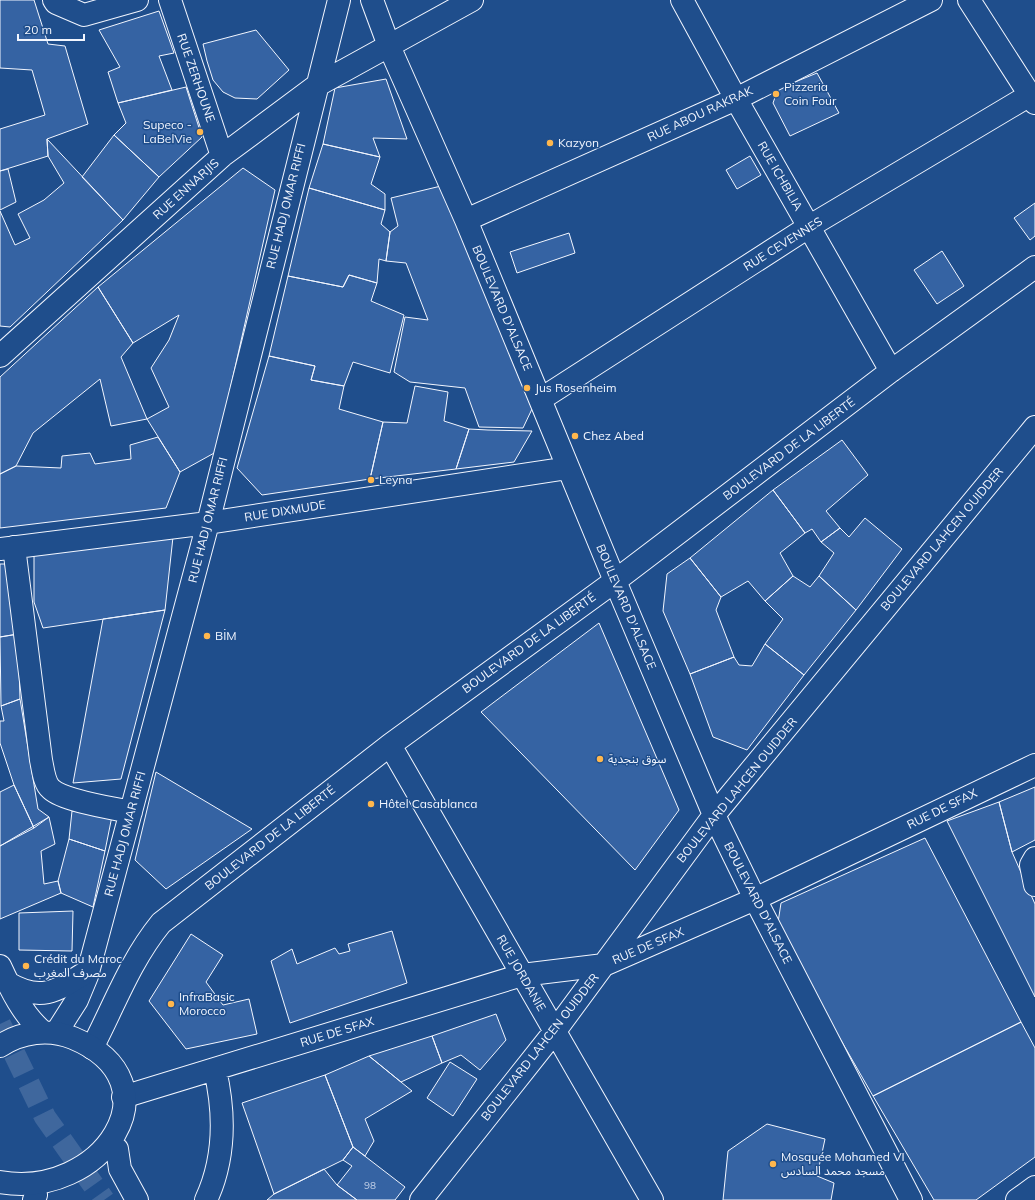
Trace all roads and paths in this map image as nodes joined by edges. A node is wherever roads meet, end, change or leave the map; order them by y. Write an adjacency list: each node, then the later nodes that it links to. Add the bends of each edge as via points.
1 (54, 0): 2 (street, via 84,15)
2 (137, 0)
3 (170, 0): 14 (street, RUE ZERHOUNE)
4 (339, 0): 11 (street, RUE HADJ OMAR RIFFI)
5 (372, 0): 10 (street, BOULEVARD D'ALSACE)
6 (472, 0): 10 (street, RUE ENNARJIS)
7 (682, 0): 12 (street, RUE ICHBILIA)
8 (931, 0): 12 (street, RUE ABOU RAKRAK)
9 (969, 0): 13 (street)
10 (389, 46): 11 (street, RUE ENNARJIS); 15 (street, BOULEVARD D'ALSACE)
11 (316, 86): 14 (street, RUE ENNARJIS); 23 (street, RUE HADJ OMAR RIFFI)
12 (736, 99): 15 (street, RUE ABOU RAKRAK); 16 (street, RUE ICHBILIA)
13 (1033, 99): 16 (street, RUE CEVENNES)
14 (222, 156): 18 (street, RUE ENNARJIS)
15 (466, 220): 20 (street, BOULEVARD D'ALSACE)
16 (810, 226): 19 (street, RUE ICHBILIA); 20 (street, RUE CEVENNES)
17 (1035, 267): 19 (street, BOULEVARD DE LA LIBERTÉ)
18 (0, 356)
19 (891, 371): 25 (street, BOULEVARD DE LA LIBERTÉ)
20 (541, 399): 22 (street, BOULEVARD D'ALSACE)
21 (1034, 430): 29 (street, BOULEVARD LAHCEN OUIDDER)
22 (568, 468): 23 (street, RUE DIXMUDE); 25 (street, BOULEVARD D'ALSACE)
23 (208, 523): 24 (street, RUE DIXMUDE); 28 (street, RUE HADJ OMAR RIFFI)
24 (7, 548): 28 (street, via 47,784 50,789 66,797)
25 (615, 581): 26 (street, BOULEVARD DE LA LIBERTÉ); 29 (street, BOULEVARD D'ALSACE)
26 (390, 745): 36 (street, RUE JORDANIE); 40 (street, BOULEVARD DE LA LIBERTÉ, via 161,923 133,963)
27 (1035, 764): 32 (street, RUE DE SFAX)
28 (131, 812): 34 (street, RUE HADJ OMAR RIFFI)
29 (714, 815): 32 (street, BOULEVARD D'ALSACE); 33 (street, BOULEVARD LAHCEN OUIDDER)
30 (1035, 858): 31 (street, via 1031,865)
31 (1035, 885)
32 (755, 899): 33 (street, RUE DE SFAX); 51 (street, BOULEVARD D'ALSACE)
33 (604, 964): 36 (street, RUE DE SFAX); 37 (street, BOULEVARD LAHCEN OUIDDER)
34 (88, 971): 35 (street, via 58,989 45,993 21,991); 38 (street, RUE HADJ OMAR RIFFI, via 77,1000)
35 (4, 974): 38 (street, via 32,1022)
36 (522, 975): 37 (street, RUE JORDANIE); 41 (street, RUE DE SFAX)
37 (555, 1031): 49 (street, BOULEVARD LAHCEN OUIDDER); 50 (street, RUE JORDANIE)
38 (50, 1033): 39 (street, via 18,1037); 40 (street, via 74,1038)
39 (0, 1046)
40 (92, 1048): 42 (street, via 112,1070)
41 (215, 1070): 42 (street, RUE DE SFAX); 48 (street, via 220,1090 222,1132 216,1173)
42 (123, 1097): 43 (street, via 124,1127)
43 (117, 1149): 46 (street, via 103,1169 84,1184); 47 (street, via 120,1169)
44 (0, 1182): 46 (street, via 22,1192)
45 (1035, 1187): 52 (street)
46 (44, 1197)
47 (137, 1200)
48 (206, 1200)
49 (421, 1200)
50 (652, 1200)
51 (911, 1200)
52 (1017, 1200)

